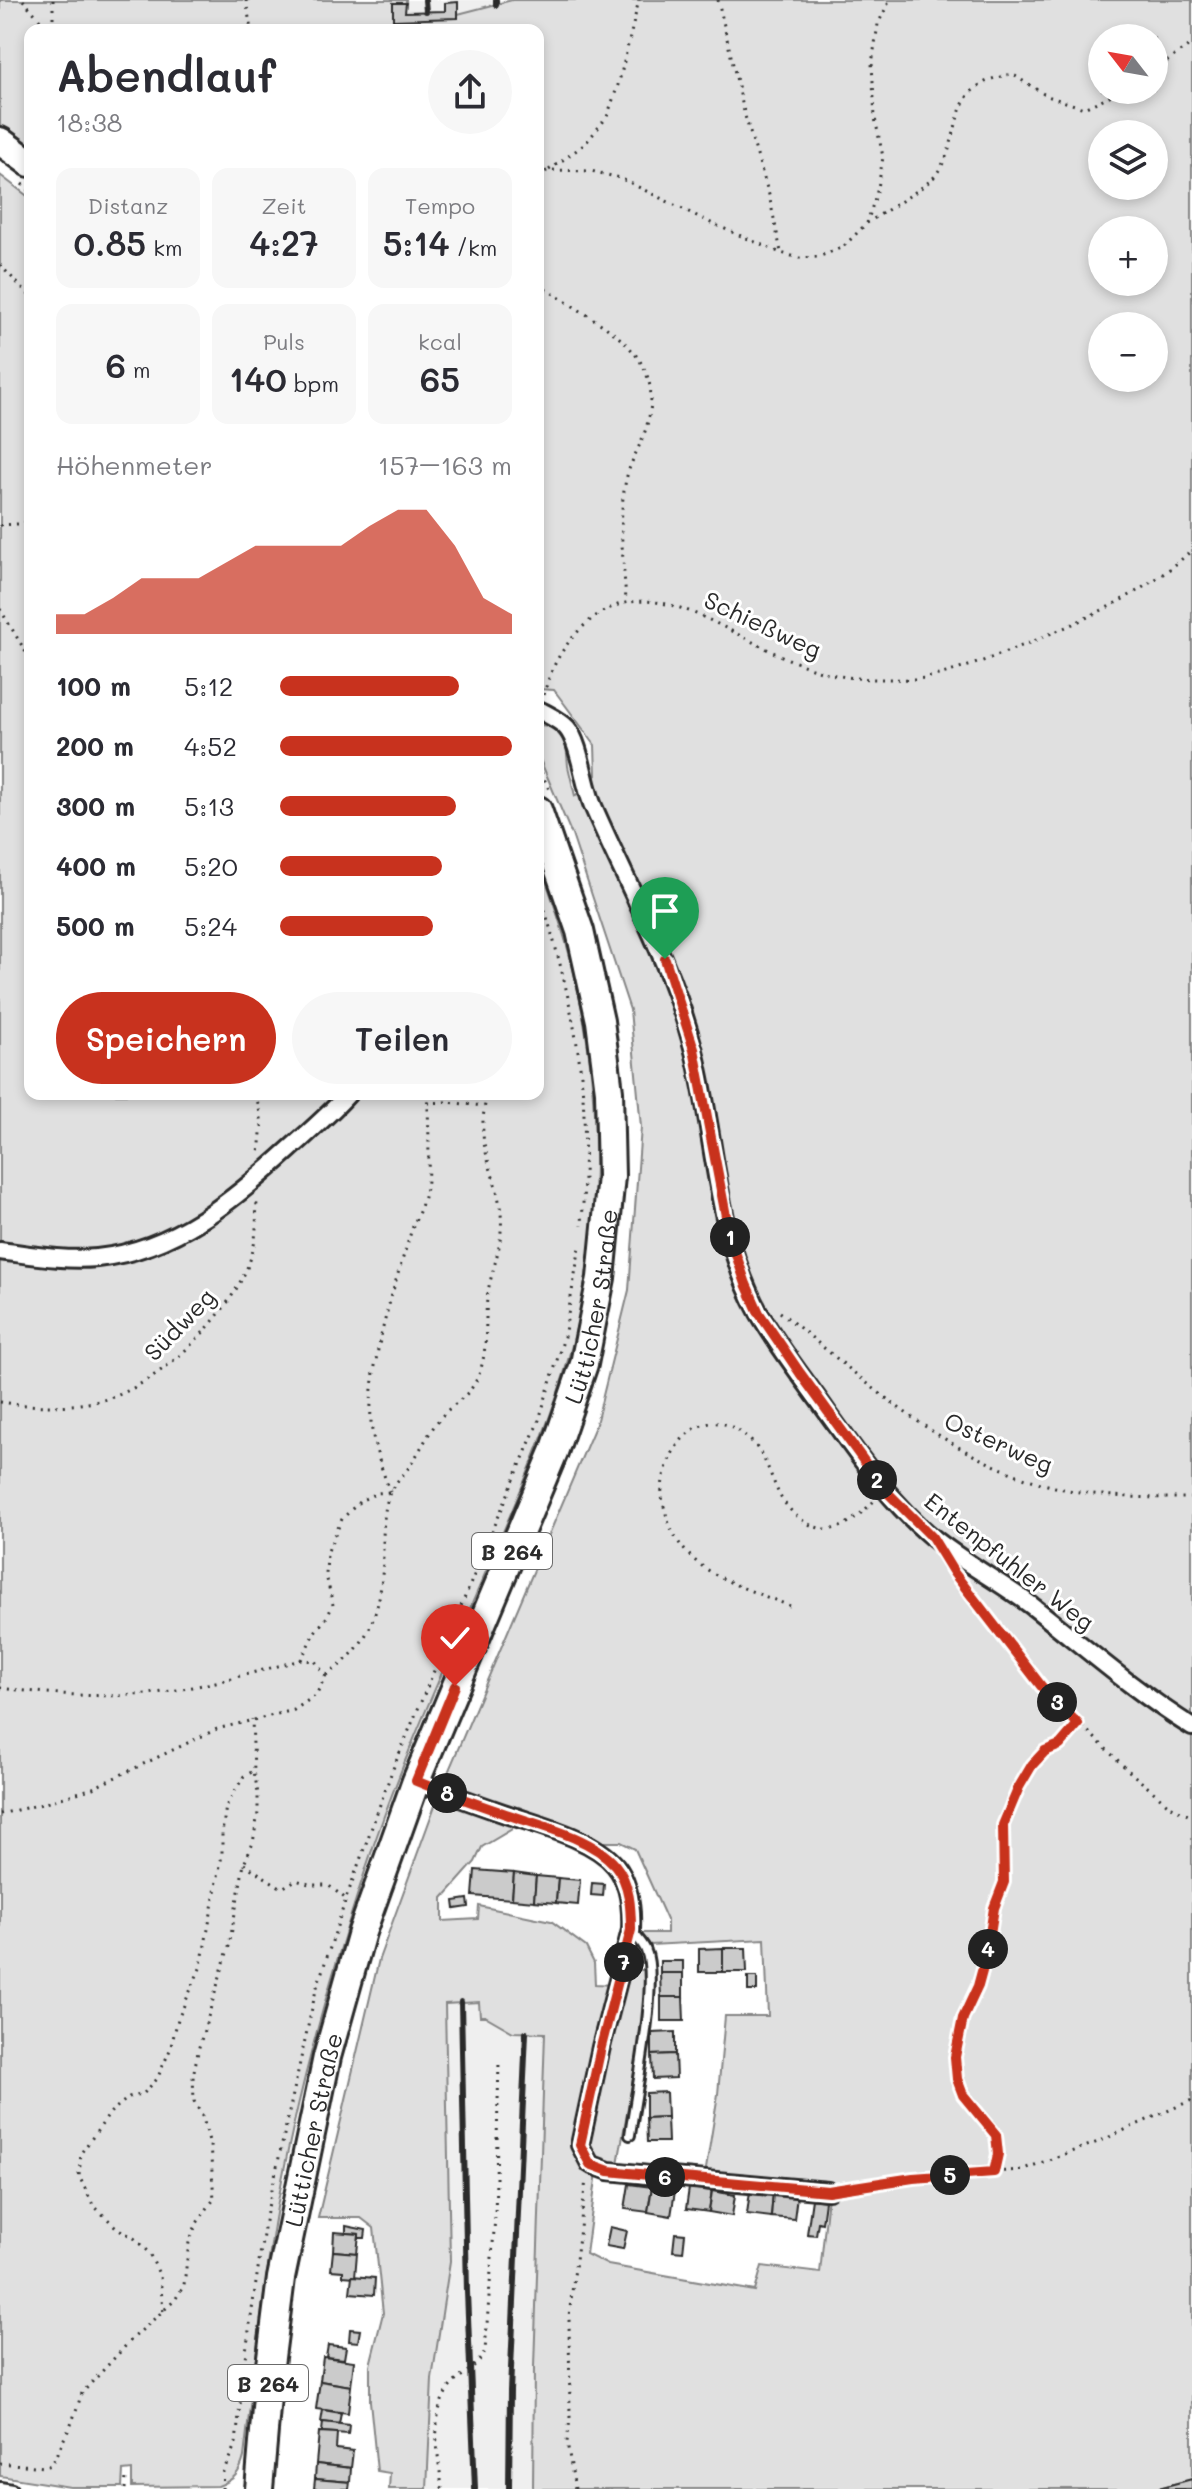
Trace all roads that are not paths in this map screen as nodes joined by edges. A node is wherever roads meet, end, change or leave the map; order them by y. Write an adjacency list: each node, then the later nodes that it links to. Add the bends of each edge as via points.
1 (0, 141): 2 (main road)
2 (24, 159)
3 (544, 714): 7 (street, Entenpfuhler Weg, via 568,729 588,794 665,959 694,1049 730,1237 759,1313 885,1490 932,1537)
4 (544, 827): 8 (main road, Lütticher Straße / B 264, via 580,931 602,1035 611,1176 601,1278 584,1364 554,1452)
5 (342, 1100): 6 (street, via 258,1178 165,1241 97,1258)
6 (0, 1251)
7 (1192, 1727)
8 (416, 1781): 9 (street, via 597,1849 626,1884); 14 (main road, Lütticher Straße / B 264, via 362,1932 327,2057 281,2278)
9 (631, 1930): 10 (lane, via 646,1950 650,1967); 11 (street, via 580,2145 590,2164 609,2171)
10 (630, 2135)
11 (828, 2191)
12 (0, 2487): 13 (lane)
13 (12, 2489)
14 (259, 2489)

